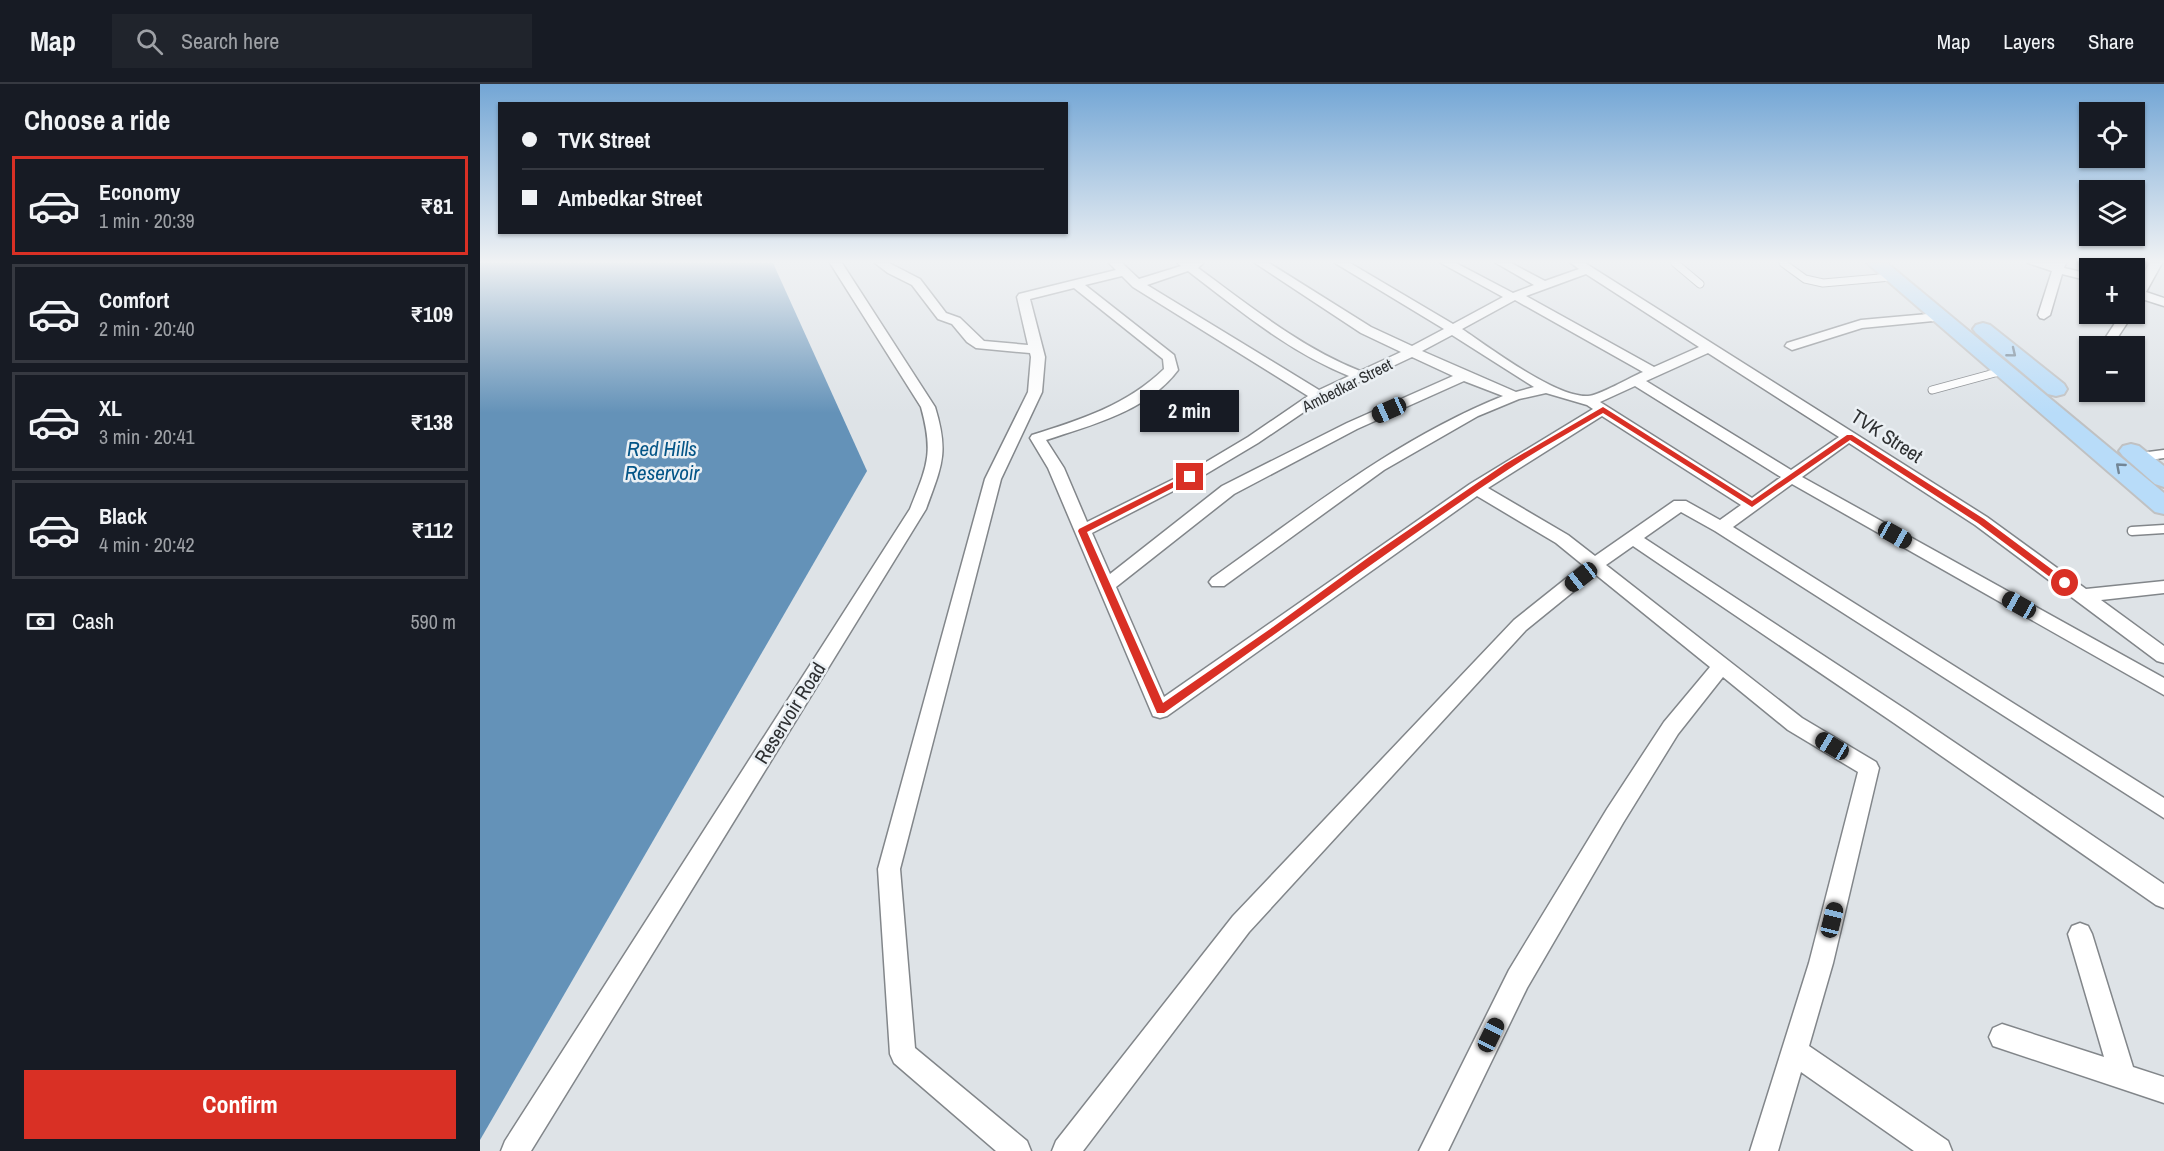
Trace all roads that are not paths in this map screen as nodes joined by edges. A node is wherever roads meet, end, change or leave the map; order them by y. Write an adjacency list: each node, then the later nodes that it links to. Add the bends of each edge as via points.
1 (868, 313): 58 (street, Reservoir Road, via 928,407 936,434 934,465 918,509)
2 (940, 313): 18 (street, via 956,321 981,345)
3 (1027, 313): 18 (street)
4 (1112, 313): 40 (street, via 1169,358 1171,370 1112,412 1037,438 1056,468)
5 (1187, 313): 27 (street)
6 (1252, 313): 22 (street, via 1331,364)
7 (1339, 313): 19 (street)
8 (1425, 313): 15 (street)
9 (1483, 313): 15 (street, Ambedkar Street)
10 (1545, 313): 21 (street)
11 (1657, 313): 17 (street, TVK Street)
12 (1935, 313): 14 (main road)
13 (1949, 313): 32 (main road, one-way to 32)
14 (1939, 317): 16 (street, via 1861,324); 20 (main road)
15 (1453, 329): 19 (street, Ambedkar Street); 25 (street)
16 (1792, 345)
17 (1710, 347): 21 (street); 30 (street, TVK Street)
18 (1036, 349): 59 (street, via 1035,392 993,479 889,868 903,1054)
19 (1411, 352): 22 (street, Ambedkar Street); 23 (street)
20 (2002, 371): 26 (lane); 37 (main road, one-way to 20)
21 (1654, 373): 24 (street)
22 (1361, 376): 27 (street, Ambedkar Street)
23 (1464, 376): 28 (street); 45 (street, via 1352,426 1228,490)
24 (1636, 381): 29 (street); 33 (street)
25 (1546, 389): 28 (street); 29 (street)
26 (1932, 390)
27 (1318, 396): 40 (street, Ambedkar Street, via 1201,471)
28 (1515, 396): 44 (street, via 1473,413 1379,467)
29 (1596, 405): 35 (street); 36 (street)
30 (1850, 436): 33 (street); 47 (street, TVK Street, via 1981,521)
31 (2164, 454): 32 (lane)
32 (2139, 458): 34 (main road)
33 (1791, 477): 36 (street); 50 (street)
34 (2164, 479)
35 (1476, 488): 43 (street); 45 (street, via 1160,710)
36 (1752, 505): 38 (street)
37 (2164, 506)
38 (1721, 527): 42 (street, via 1680,505); 51 (street)
39 (2164, 529): 41 (lane)
40 (1082, 531): 45 (street)
41 (2132, 531)
42 (1632, 538): 43 (street); 52 (street)
43 (1596, 564): 49 (street); 60 (street, via 1520,625 1241,924)
44 (1218, 582)
45 (1106, 586)
46 (2164, 587): 47 (street)
47 (2082, 596): 48 (street, TVK Street)
48 (2164, 656)
49 (1722, 665): 55 (street, via 1795,724 1869,768); 61 (street, via 1671,728 1518,979)
50 (2164, 687)
51 (2164, 809)
52 (2164, 897)
53 (2080, 934): 56 (street)
54 (2002, 1036): 56 (street)
55 (1795, 1052): 62 (street); 63 (street)
56 (2123, 1078): 57 (street)
57 (2164, 1090)
58 (516, 1151)
59 (1017, 1151)
60 (1066, 1151)
61 (1433, 1151)
62 (1764, 1151)
63 (1938, 1151)

